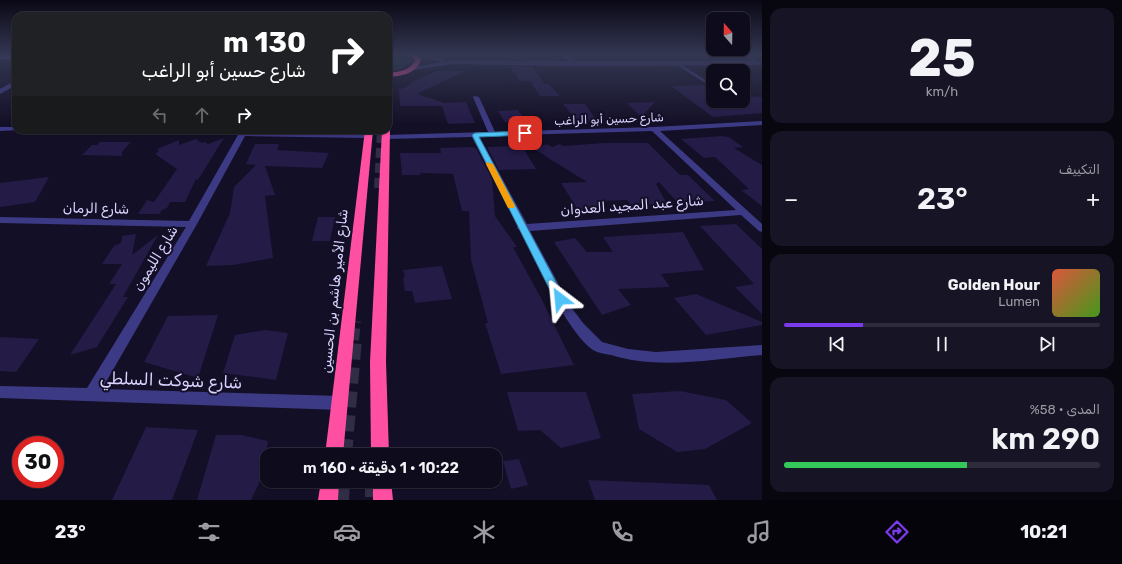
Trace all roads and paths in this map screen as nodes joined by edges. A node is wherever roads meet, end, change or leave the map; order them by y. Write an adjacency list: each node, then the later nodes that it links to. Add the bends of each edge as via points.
1 (12, 84): 2 (street)
2 (0, 92)
3 (476, 98): 12 (street)
4 (762, 123): 7 (street, شارع حسين أبو الراغب)
5 (0, 129): 6 (street)
6 (12, 129)
7 (654, 129): 12 (street, شارع حسين أبو الراغب); 13 (street)
8 (242, 134): 15 (street, شارع الليمون)
9 (369, 134): 21 (highway, شارع الأمير هاشم بن الحسين)
10 (386, 134): 11 (street, شارع حسين أبو الراغب); 23 (highway, via 378,362)
11 (475, 135): 12 (street, شارع حسين أبو الراغب); 16 (street)
12 (493, 135)
13 (744, 212): 16 (street, شارع عبد المجيد العدوان); 17 (street)
14 (0, 220): 15 (street, شارع الرمان)
15 (192, 224): 20 (street, شارع الليمون)
16 (522, 228): 18 (street, via 567,310 598,346 628,355 656,358)
17 (762, 229)
18 (762, 350)
19 (0, 392): 20 (street, شارع شوكت السلطي)
20 (90, 396): 21 (street, شارع شوكت السلطي)
21 (341, 403): 22 (highway, شارع الأمير هاشم بن الحسين)
22 (335, 448)
23 (380, 448)
24 (329, 488): 26 (highway)
25 (382, 488): 27 (highway)
26 (328, 500)
27 (383, 500)

